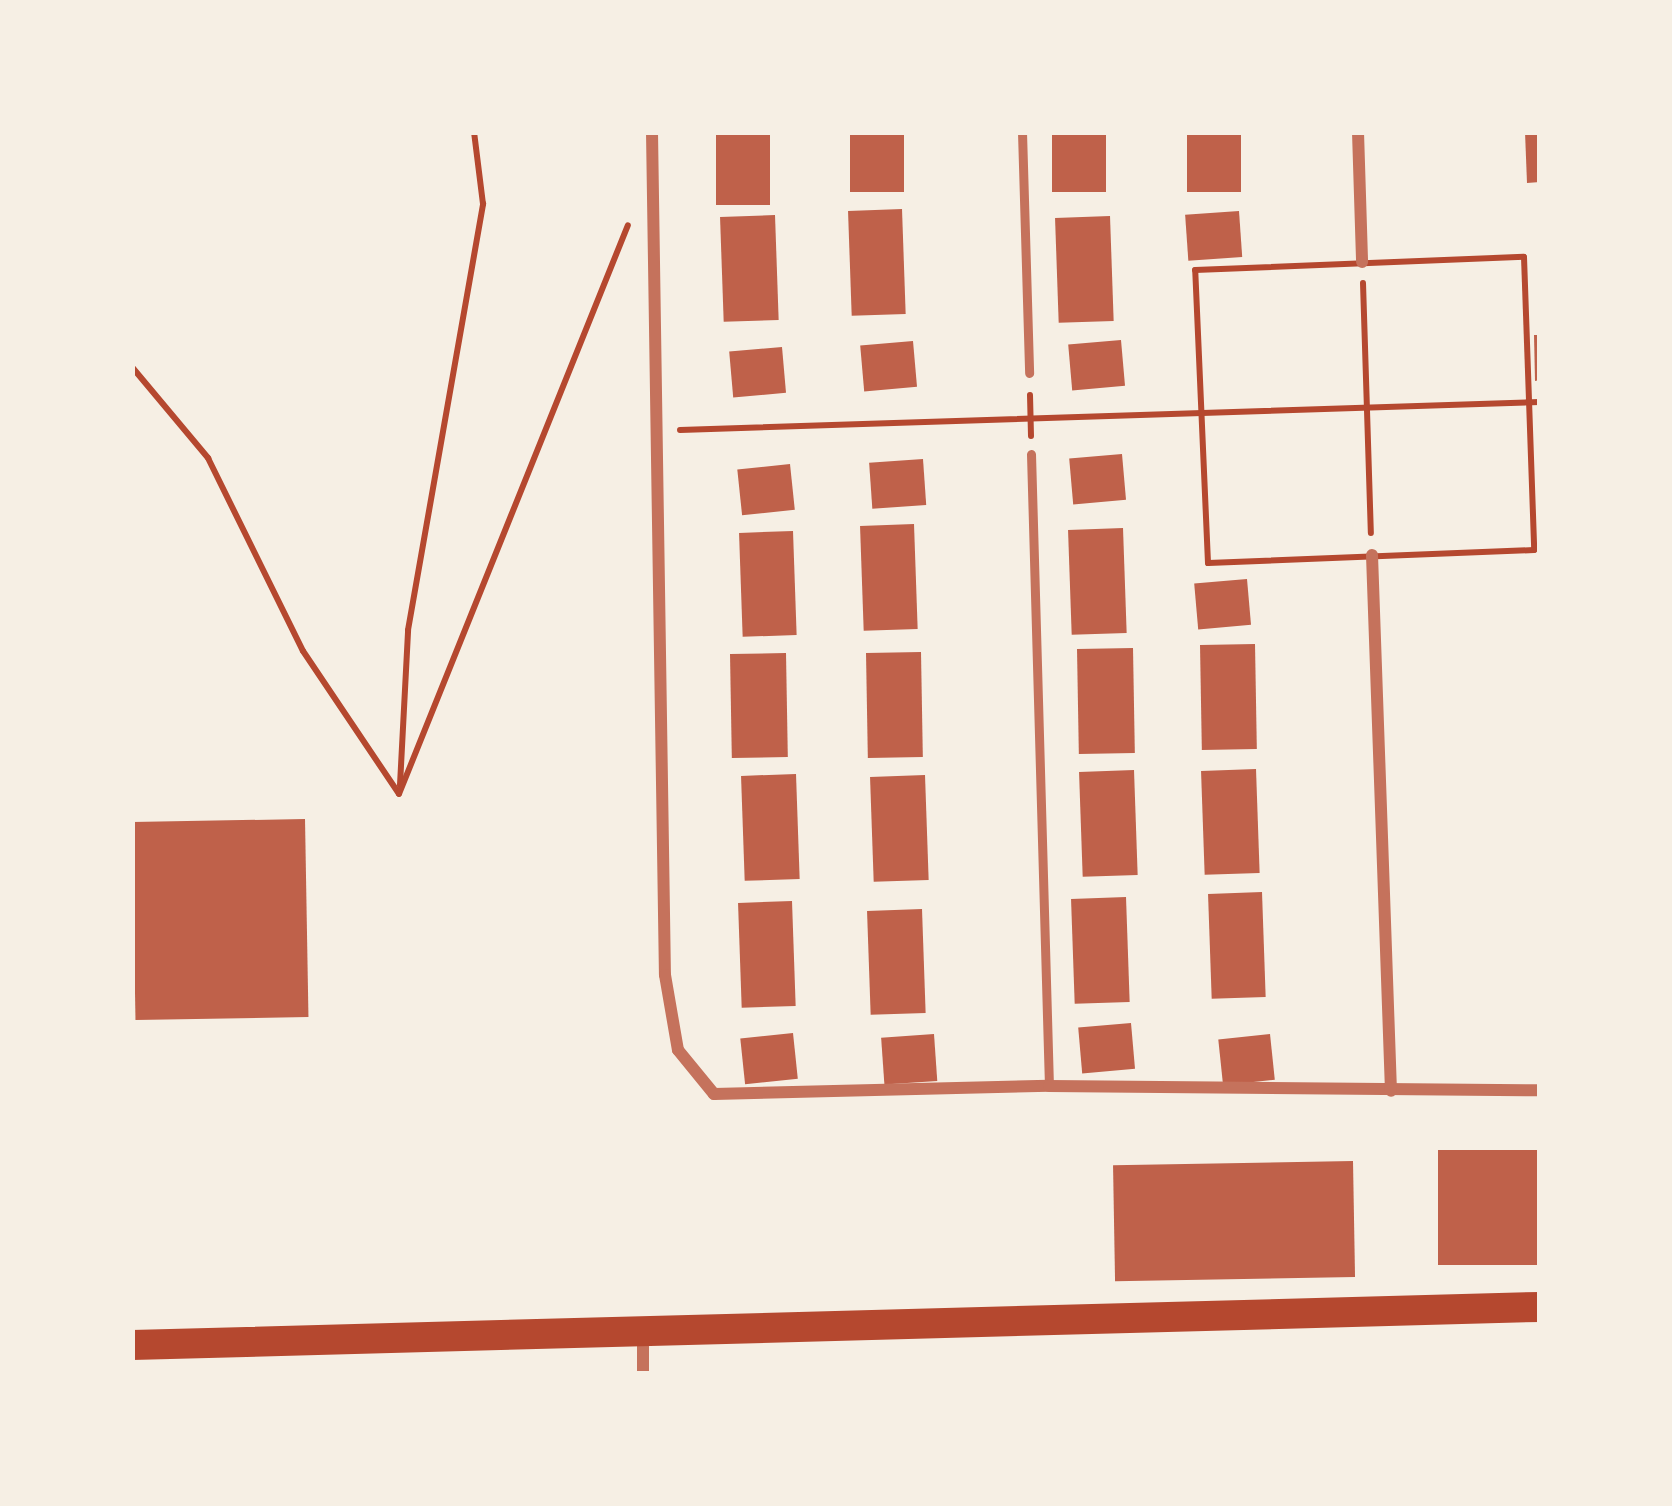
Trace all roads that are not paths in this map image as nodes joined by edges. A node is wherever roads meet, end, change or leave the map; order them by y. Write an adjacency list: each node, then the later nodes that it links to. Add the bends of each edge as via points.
1 (652, 132): 8 (street, via 665,975 678,1050 714,1094)
2 (1022, 132): 5 (lane)
3 (1358, 132): 4 (street)
4 (1362, 262)
5 (1029, 373)
6 (1031, 454): 8 (lane)
7 (1372, 555): 10 (street)
8 (1049, 1086): 10 (street)
9 (1540, 1090): 10 (street)
10 (1391, 1091)
11 (1540, 1307): 12 (main road)
12 (643, 1335): 13 (main road); 14 (street)
13 (132, 1345)
14 (643, 1374)

